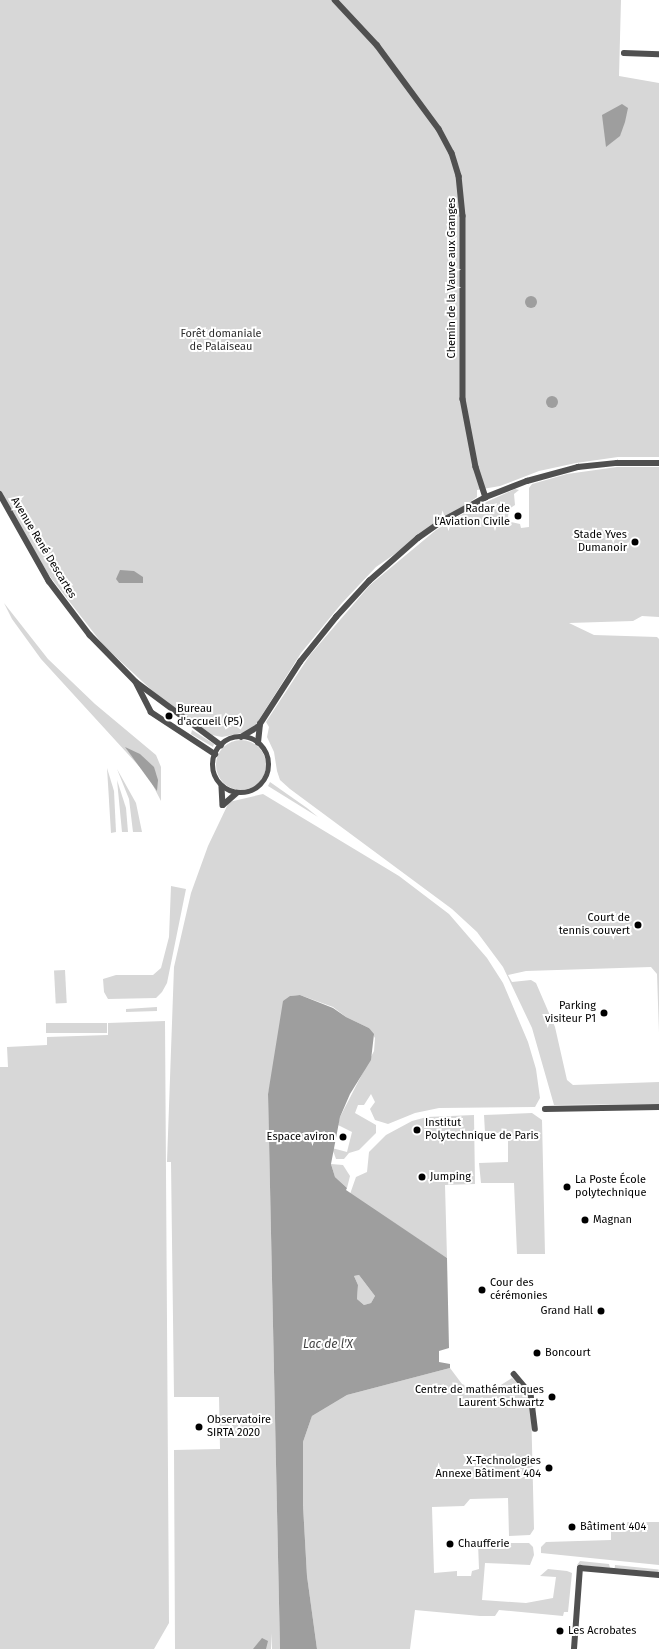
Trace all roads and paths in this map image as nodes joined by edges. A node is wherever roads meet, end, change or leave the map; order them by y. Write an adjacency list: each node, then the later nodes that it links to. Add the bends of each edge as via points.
1 (335, 0): 6 (street, Chemin de la Vauve aux Granges, via 378,45 439,129 452,153 459,176 463,216 463,399 476,467)
2 (624, 53): 3 (street)
3 (659, 54)
4 (659, 463): 6 (street, via 617,463 578,467 527,481)
5 (0, 494): 7 (street, Avenue René Descartes, via 58,596 105,653)
6 (486, 497): 8 (street, via 418,538 369,581 300,662)
7 (136, 682): 11 (street, Avenue René Descartes); 12 (street, Avenue René Descartes, via 151,712)
8 (259, 726): 9 (street); 10 (street)
9 (241, 737): 10 (street); 11 (street)
10 (258, 743): 14 (street, via 269,761 268,775 255,790)
11 (221, 745): 12 (street)
12 (215, 754): 13 (street, via 213,772)
13 (222, 787): 14 (street); 14 (street, via 223,805)
14 (237, 794)
15 (659, 1107): 16 (street)
16 (545, 1110)
17 (514, 1374): 18 (street, via 531,1394)
18 (535, 1429)
19 (659, 1575): 20 (street, via 580,1568)
20 (574, 1649)

